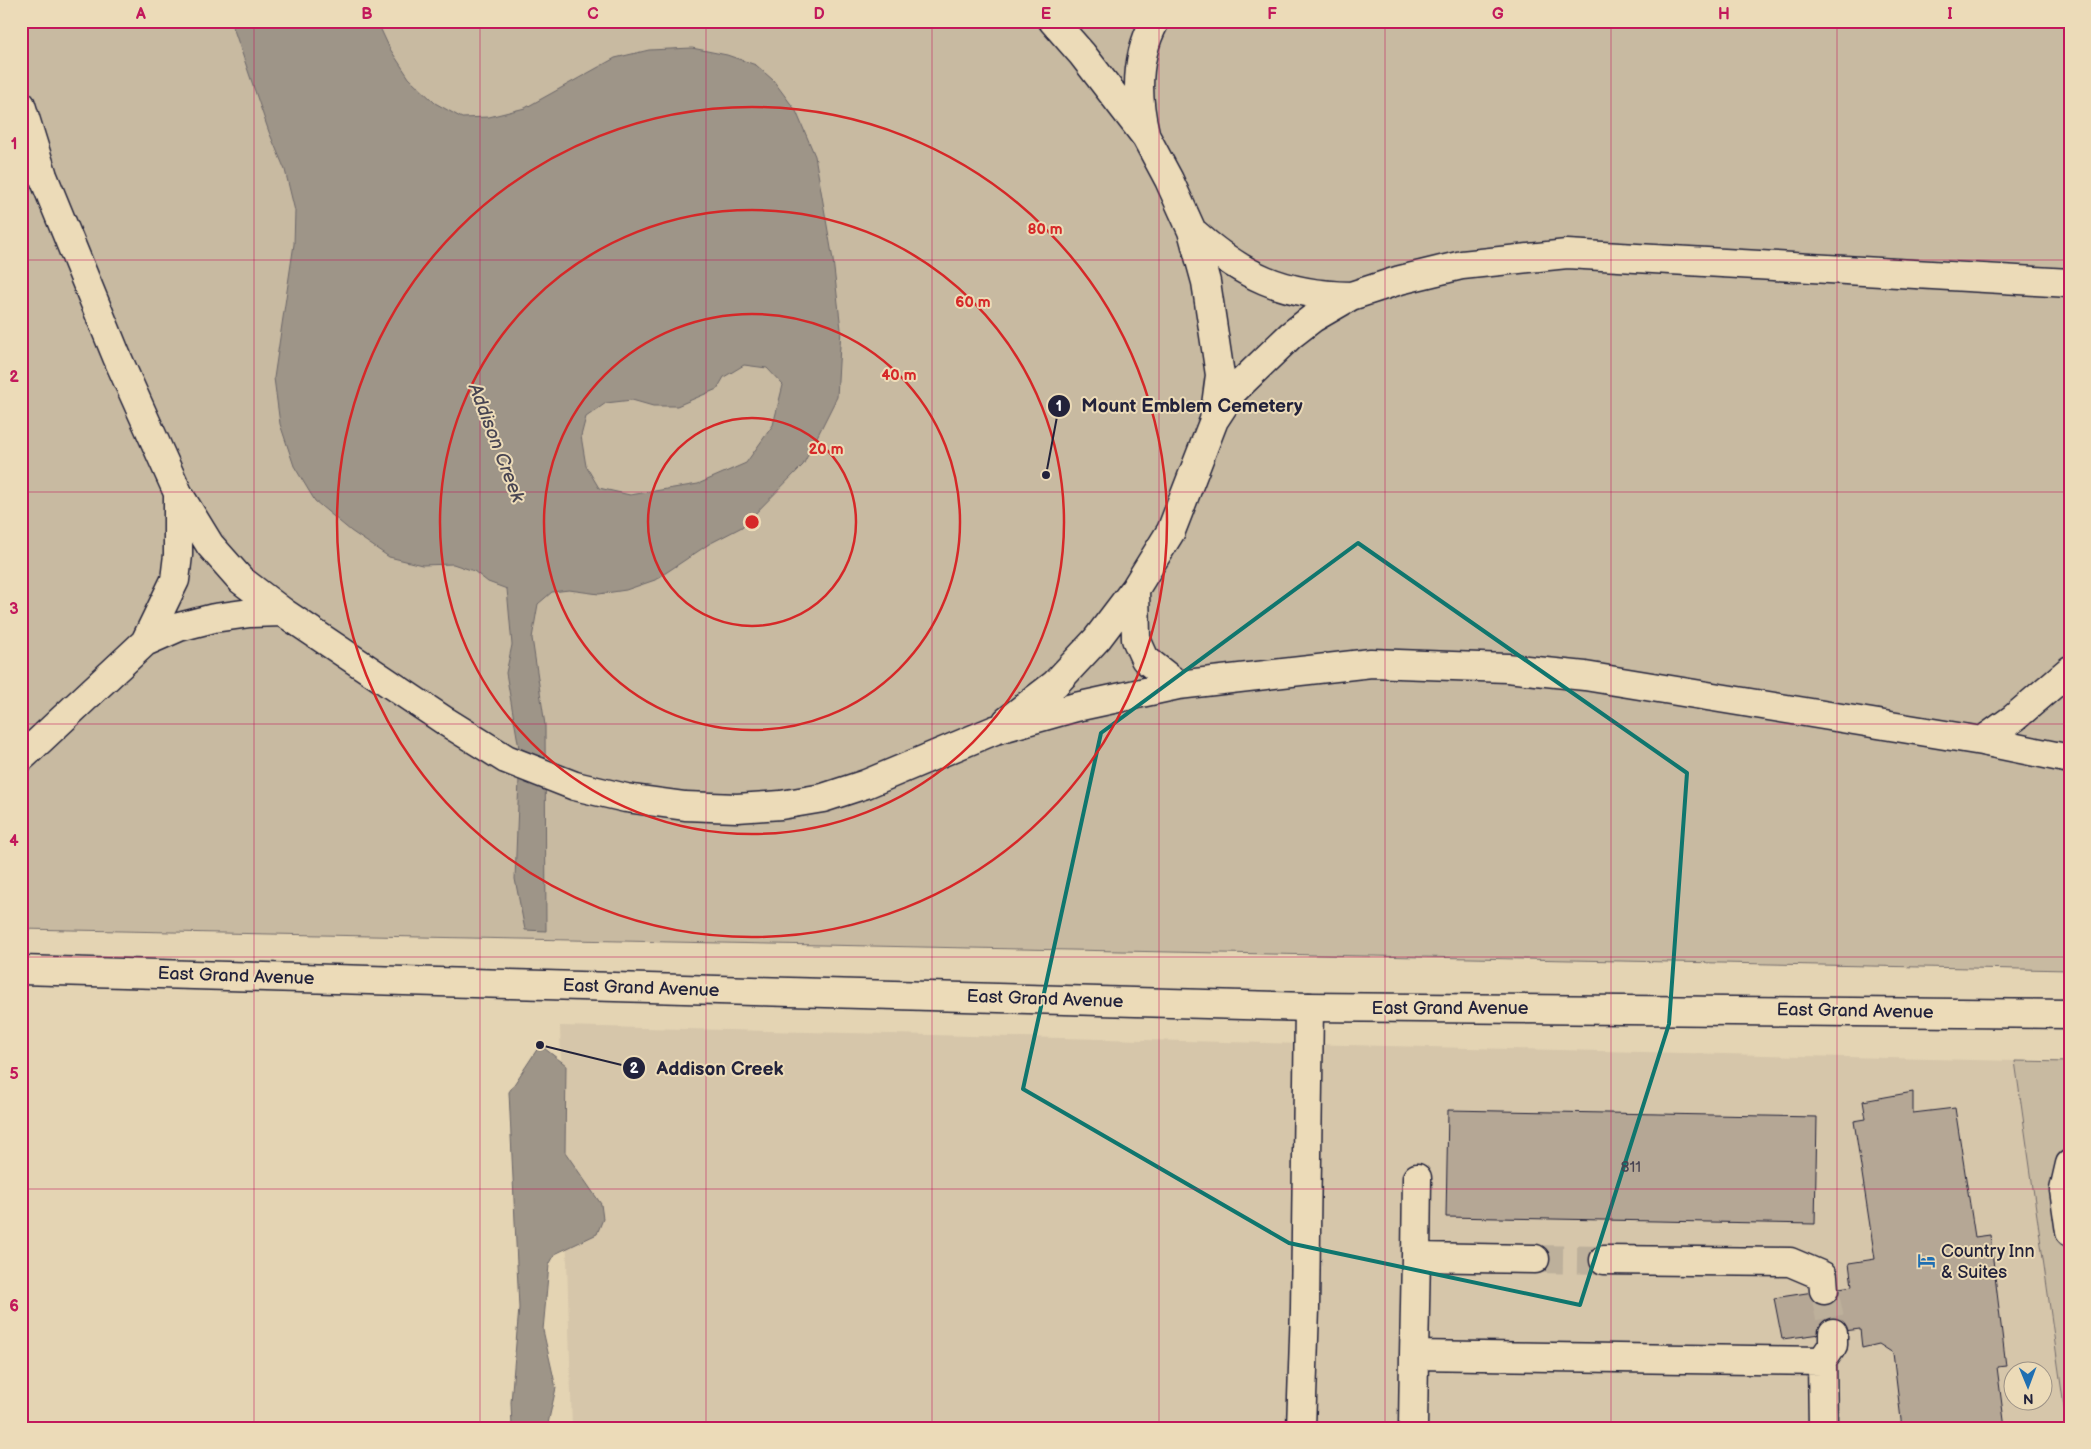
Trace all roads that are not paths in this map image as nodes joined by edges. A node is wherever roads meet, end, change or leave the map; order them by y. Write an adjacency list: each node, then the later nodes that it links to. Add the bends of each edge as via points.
1 (1053, 21): 4 (main road)
2 (1155, 21): 4 (main road, via 1142,60 1138,86 1139,110)
3 (21, 105): 9 (main road, via 43,176 73,254)
4 (1146, 137): 5 (main road)
5 (1192, 231): 7 (main road, via 1244,271 1282,287 1320,295); 8 (main road, via 1206,282 1220,375)
6 (2070, 283): 7 (main road, via 1567,254 1462,265)
7 (1350, 296): 8 (main road, via 1291,335 1233,391)
8 (1214, 420): 10 (main road, via 1171,532)
9 (178, 494): 11 (main road, via 210,545 241,580); 12 (main road, via 175,580)
10 (1135, 589): 14 (main road, via 1136,639 1144,659); 15 (main road, via 1097,640 1054,684)
11 (283, 612): 12 (main road, via 214,618 179,627); 15 (main road, via 506,759 575,786 626,798 685,806 737,808 823,798 866,784)
12 (145, 642): 17 (main road)
13 (2070, 670): 16 (main road, via 2014,718)
14 (1178, 685): 15 (main road, via 1076,707); 16 (main road, via 1371,663 1507,668 1594,677)
15 (996, 730)
16 (1982, 740): 18 (main road)
17 (21, 758)
18 (2070, 759)
19 (21, 970): 20 (main road, East Grand Avenue)
20 (1309, 1007): 21 (main road, East Grand Avenue); 32 (main road)
21 (2070, 1014)
22 (2070, 1164): 24 (main road, via 2064,1190)
23 (1417, 1178): 25 (main road)
24 (2070, 1232)
25 (1416, 1257): 26 (main road); 30 (main road)
26 (1535, 1259)
27 (1604, 1260): 28 (main road, via 1790,1262 1823,1276)
28 (1824, 1290)
29 (1833, 1333): 31 (main road, via 1833,1345)
30 (1414, 1355): 31 (main road); 33 (main road)
31 (1822, 1361): 34 (main road)
32 (1301, 1428)
33 (1413, 1428)
34 (1823, 1428)

